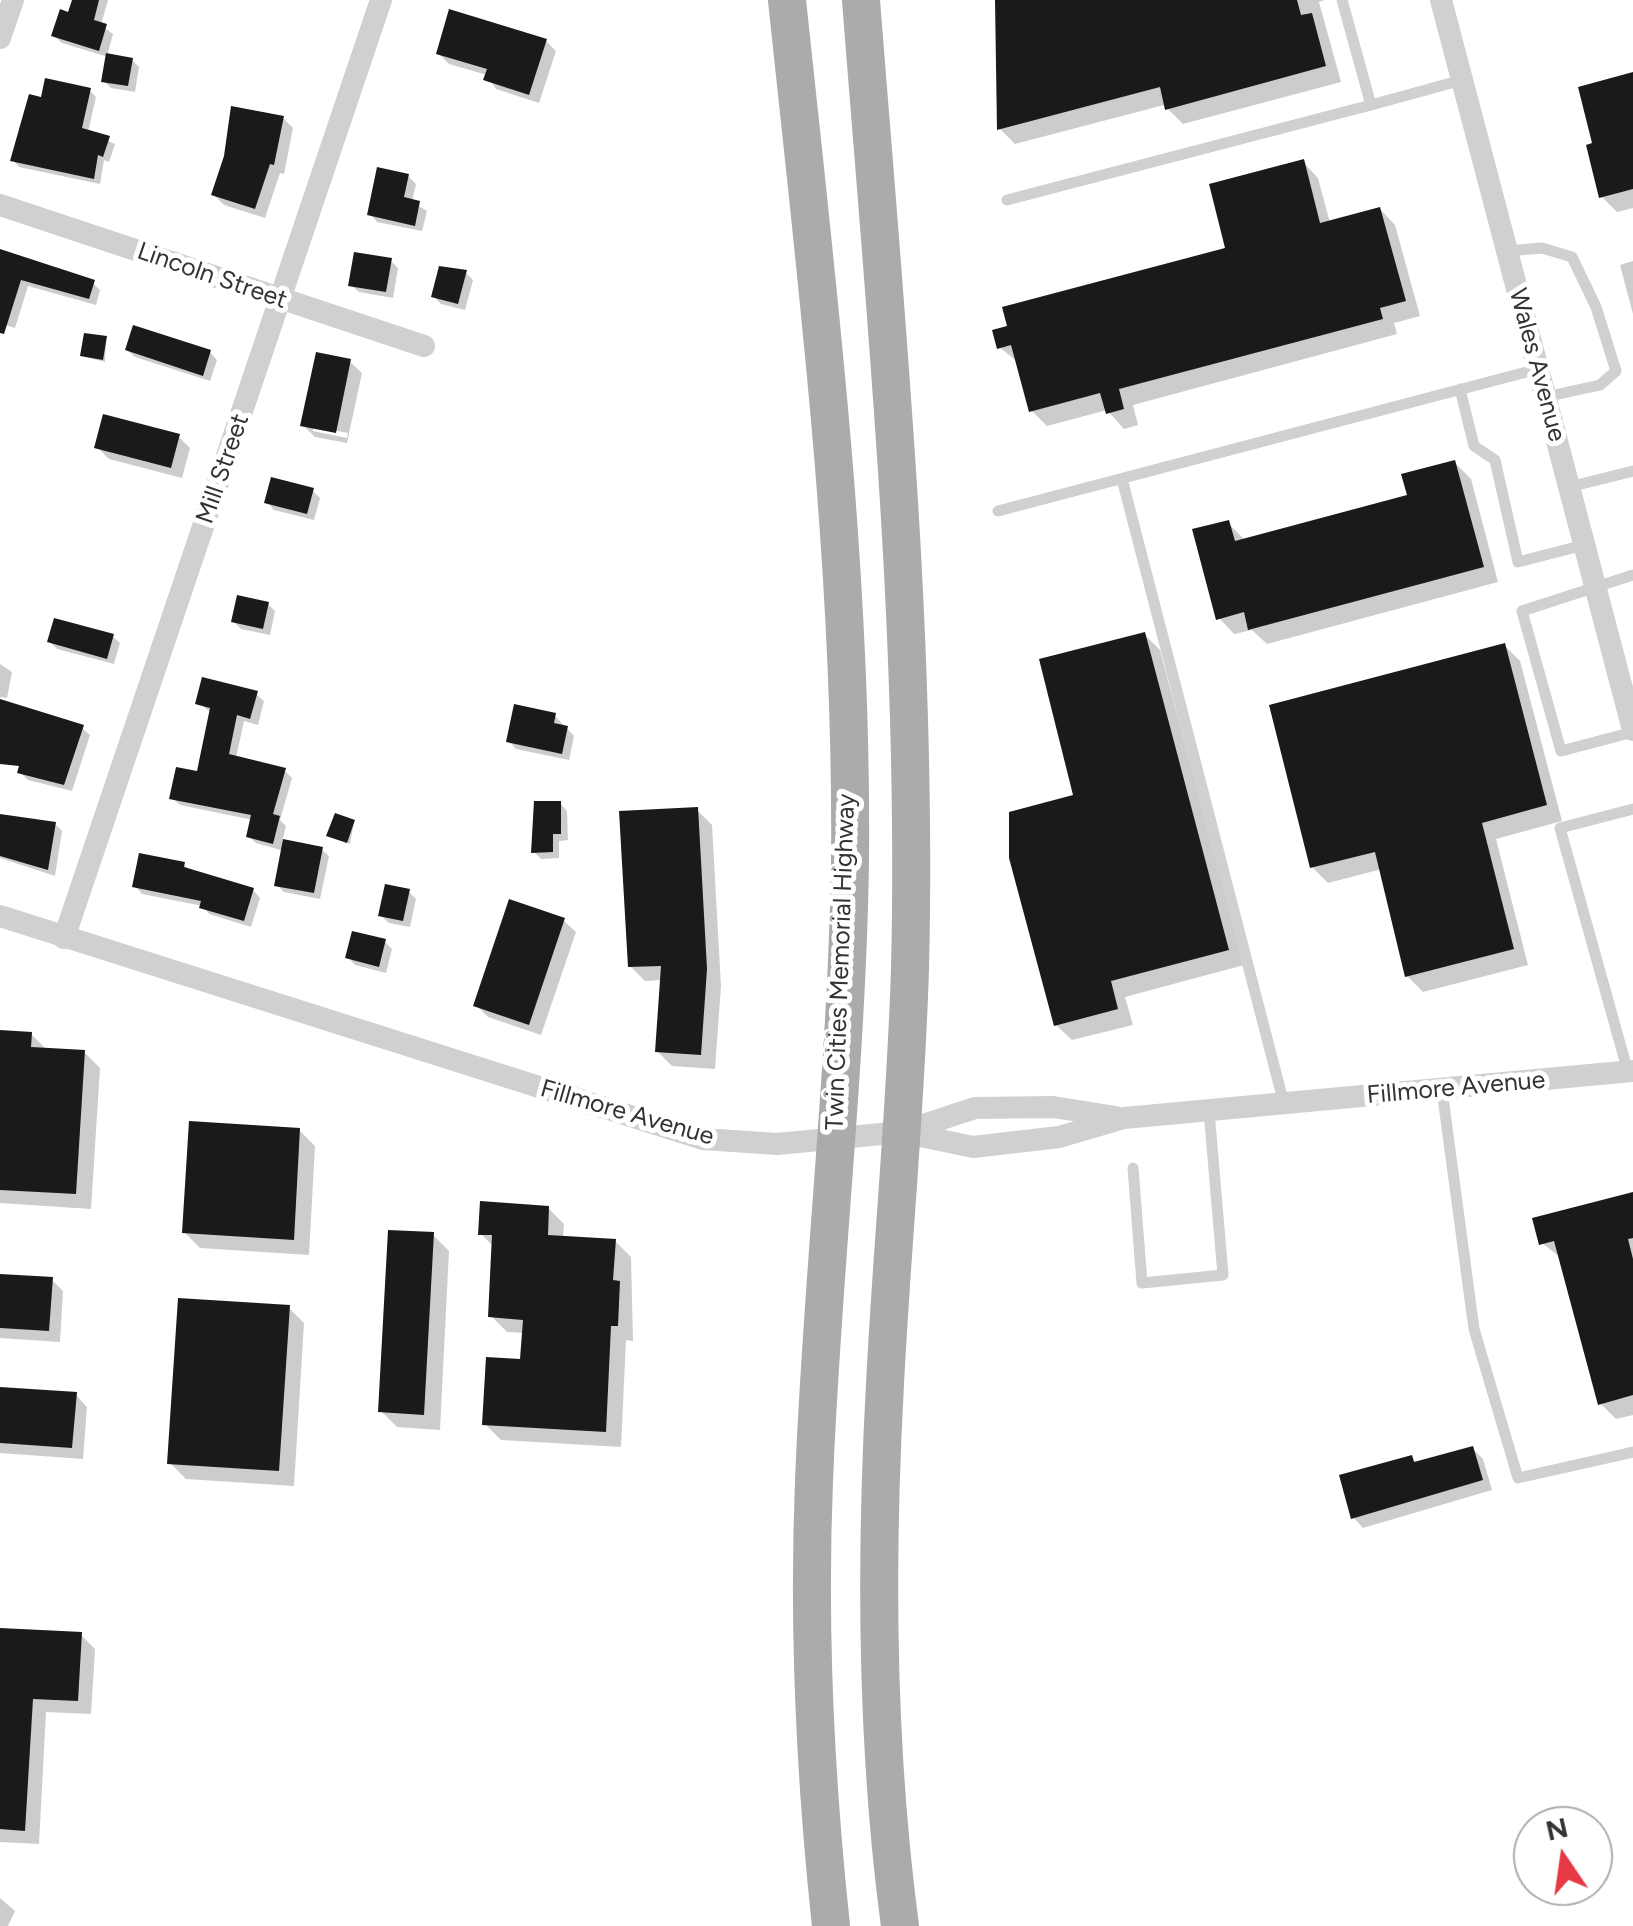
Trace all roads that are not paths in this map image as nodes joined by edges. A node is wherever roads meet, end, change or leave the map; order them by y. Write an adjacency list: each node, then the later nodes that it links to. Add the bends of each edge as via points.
1 (13, 0): 7 (street)
2 (381, 0): 13 (street, Mill Street)
3 (787, 0): 35 (main road, Twin Cities Memorial Highway, via 837,518 848,728 850,860)
4 (862, 0): 34 (main road, via 913,760)
5 (1342, 0): 9 (lane)
6 (1441, 0): 8 (street, Wales Avenue)
7 (0, 38)
8 (1462, 80): 9 (lane); 12 (street, Wales Avenue)
9 (1371, 105): 10 (lane)
10 (1007, 200)
11 (0, 205): 13 (street, Lincoln Street)
12 (1507, 251): 15 (street, Wales Avenue); 17 (lane, via 1542,248 1572,257 1616,371 1600,385)
13 (280, 300): 14 (street, Lincoln Street); 28 (street, Mill Street)
14 (424, 346)
15 (1538, 369): 16 (lane); 17 (street, Wales Avenue)
16 (1460, 389): 19 (lane); 22 (lane, via 1474,446 1495,460 1518,562)
17 (1546, 397): 20 (street, Wales Avenue)
18 (1633, 472): 20 (lane)
19 (1122, 478): 21 (lane); 31 (lane)
20 (1569, 487): 22 (street, Wales Avenue)
21 (998, 512)
22 (1584, 545): 24 (street, Wales Avenue)
23 (1633, 575): 24 (lane)
24 (1595, 586): 25 (street, Wales Avenue); 25 (lane, via 1522,611 1562,751)
25 (1633, 731)
26 (1633, 808): 29 (lane, via 1560,828)
27 (0, 916): 28 (street, Fillmore Avenue)
28 (64, 938): 35 (street, Fillmore Avenue, via 704,1139)
29 (1631, 1072): 30 (street, Fillmore Avenue)
30 (1442, 1090): 31 (street, Fillmore Avenue); 37 (lane, via 1474,1328 1518,1478)
31 (1284, 1104): 32 (street, Fillmore Avenue)
32 (1210, 1110): 33 (street, Fillmore Avenue); 36 (lane, via 1223,1275 1142,1283)
33 (1124, 1118): 34 (street, via 1053,1107 975,1108); 34 (street, Fillmore Avenue, via 1059,1138 973,1147)
34 (902, 1132): 35 (street, Fillmore Avenue); 39 (main road, via 880,1501 880,1728)
35 (834, 1139): 38 (main road, Twin Cities Memorial Highway, via 814,1479 812,1663 815,1776)
36 (1133, 1168)
37 (1633, 1452)
38 (831, 1926)
39 (900, 1926)

